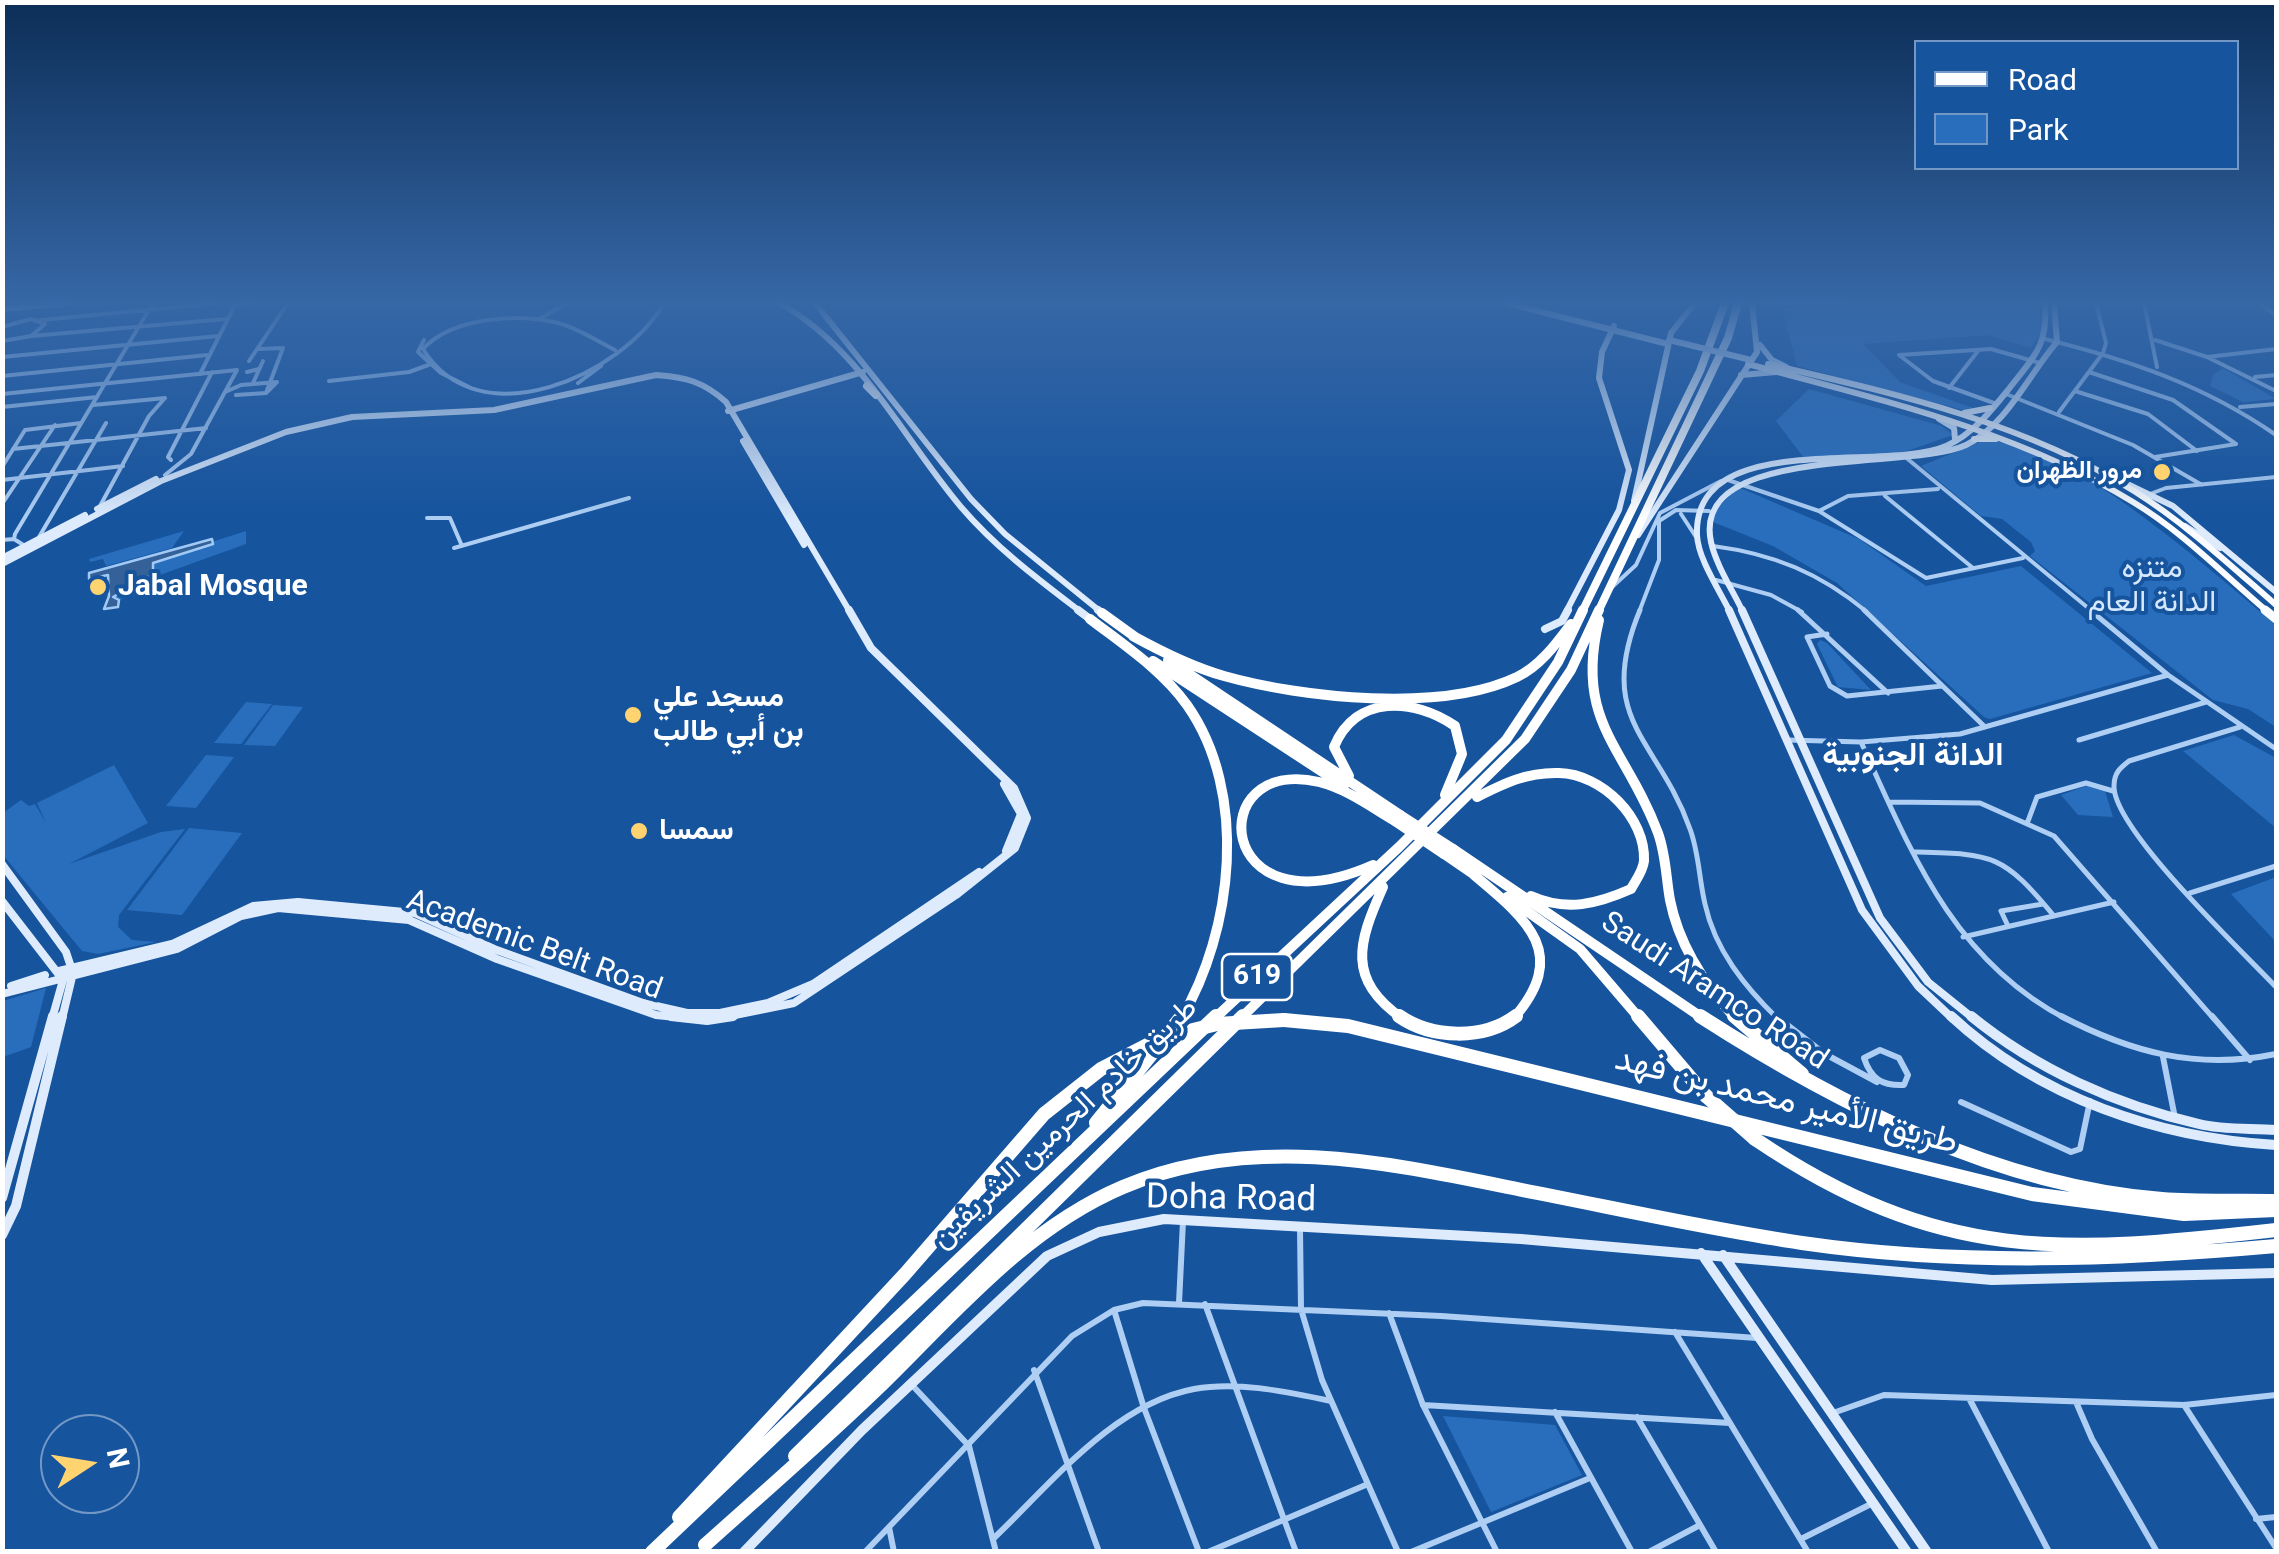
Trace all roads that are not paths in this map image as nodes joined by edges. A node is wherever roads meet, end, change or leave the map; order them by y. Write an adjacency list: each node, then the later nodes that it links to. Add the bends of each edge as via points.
1 (1741, 375): 116 (street)
2 (109, 376): 34 (street)
3 (184, 376): 34 (street)
4 (210, 376): 65 (street)
5 (234, 376): 40 (street)
6 (256, 376): 35 (street)
7 (270, 376): 32 (street)
8 (377, 376): 33 (street)
9 (447, 376): 12 (street, via 514,399 547,396)
10 (452, 376): 11 (street, via 524,396)
11 (583, 376)
12 (589, 376)
13 (851, 376): 42 (street)
14 (862, 376): 46 (street)
15 (876, 376): 125 (street, via 972,500)
16 (1599, 376): 127 (street, via 1630,470 1625,494 1562,621)
17 (1661, 376): 100 (street)
18 (1698, 376): 100 (highway, طريق خادم الحرمين الشريفين / 619)
19 (1710, 376): 116 (highway, طريق خادم الحرمين الشريفين / 619)
20 (1791, 376): 57 (main road)
21 (1814, 376): 55 (main road)
22 (1923, 376): 37 (street)
23 (1959, 376): 37 (street)
24 (2017, 376): 43 (street)
25 (2032, 376): 48 (street)
26 (2087, 376): 38 (street)
27 (2100, 376): 76 (street, via 2173,400 2236,444)
28 (2172, 376): 53 (street)
29 (2247, 376): 31 (street)
30 (2267, 376): 31 (street)
31 (2252, 378): 39 (street)
32 (268, 381): 35 (street); 41 (street); 41 (street, via 277,384)
33 (328, 381)
34 (105, 383): 44 (street); 47 (street)
35 (253, 383): 40 (street)
36 (867, 386): 42 (street, via 848,379); 46 (highway)
37 (1949, 388): 51 (street)
38 (2076, 391): 56 (street); 76 (street, via 2148,414)
39 (2276, 391)
40 (225, 392): 63 (street)
41 (266, 393): 45 (street)
42 (790, 393): 54 (street)
43 (2004, 393): 48 (street); 51 (street)
44 (2, 394)
45 (236, 395)
46 (876, 395): 125 (street, via 990,538)
47 (97, 397): 50 (street); 52 (street)
48 (2016, 397): 56 (street); 58 (street)
49 (2276, 404): 53 (street)
50 (92, 406): 59 (street); 66 (street, via 165,398)
51 (1992, 406): 55 (main road); 62 (street)
52 (2, 407)
53 (2238, 408): 67 (street)
54 (728, 411): 115 (street, Academic Belt Road, via 702,386 656,377 492,413 330,422 177,477); 161 (street, Academic Belt Road, via 871,655 1017,802 1011,846 992,864 814,984 736,1011 687,1013 643,1003 415,913 298,902 252,906 172,944)
55 (1950, 412): 62 (main road)
56 (2060, 412): 77 (street)
57 (1926, 413): 62 (main road); 73 (street, via 1957,432)
58 (1999, 417): 64 (street); 68 (street)
59 (81, 422): 60 (street); 71 (street)
60 (54, 424): 74 (street); 75 (street, via 25,430)
61 (106, 424): 69 (street)
62 (1977, 424): 64 (main road); 73 (street)
63 (206, 428): 65 (street); 84 (street, via 191,454)
64 (1989, 428): 68 (main road); 70 (street); 72 (main road)
65 (182, 430): 66 (street); 79 (street)
66 (139, 434): 69 (street); 80 (street)
67 (2276, 435)
68 (2024, 438): 87 (main road)
69 (97, 440): 71 (street); 82 (street)
70 (1974, 440): 72 (main road); 78 (street, via 1950,453)
71 (70, 442): 74 (street); 83 (street)
72 (2013, 442): 126 (main road, via 2138,505)
73 (1948, 445): 78 (street)
74 (40, 446): 75 (street); 86 (street)
75 (13, 449): 81 (street)
76 (2196, 451): 77 (street)
77 (2156, 457): 91 (street)
78 (1906, 459): 89 (street, via 1776,464); 90 (street, via 1784,469); 92 (street)
79 (171, 460)
80 (123, 466): 82 (street); 97 (street)
81 (2, 467)
82 (78, 471): 83 (street); 109 (street)
83 (50, 474): 86 (street); 107 (street)
84 (165, 475): 97 (street)
85 (2276, 477): 91 (street)
86 (19, 478): 88 (street); 96 (street)
87 (2112, 478): 94 (street); 105 (main road)
88 (2, 480)
89 (1723, 480): 90 (street); 102 (street); 104 (street, via 1660,512)
90 (1735, 482): 98 (street); 99 (street)
91 (2202, 484): 94 (street)
92 (1938, 489): 93 (street); 114 (street)
93 (1883, 494): 99 (street, via 1836,499); 117 (street)
94 (2150, 494): 118 (street)
95 (629, 498): 111 (street)
96 (2, 504)
97 (100, 508): 109 (street)
98 (1709, 511): 102 (street); 112 (street)
99 (1819, 512): 117 (street, via 1926,578)
100 (1630, 514): 123 (highway, طريق خادم الحرمين الشريفين / 619)
101 (1668, 514): 102 (street); 104 (street); 106 (street, via 1686,517)
102 (1697, 514): 106 (street)
103 (427, 518): 111 (street, via 450,518)
104 (1658, 520): 121 (street, via 1636,566); 168 (street, via 1661,554 1623,662 1628,718 1685,816 1699,852 1709,919 1739,976 1785,1024)
105 (2184, 525): 118 (street); 124 (main road)
106 (1698, 538): 119 (street)
107 (14, 539): 108 (street); 110 (street)
108 (2, 540)
109 (38, 540): 110 (street)
110 (25, 546): 115 (street)
111 (462, 546): 113 (street)
112 (1713, 546): 120 (street); 131 (street, via 1767,555 1838,589)
113 (454, 548)
114 (2023, 558): 117 (street); 130 (street)
115 (2, 562)
116 (1621, 566): 121 (highway, طريق خادم الحرمين الشريفين / 619)
117 (1973, 568)
118 (2256, 574): 122 (street)
119 (1716, 580): 120 (street); 136 (street)
120 (1728, 582): 128 (street, via 1782,596); 137 (street)
121 (1610, 588): 146 (highway, طريق خادم الحرمين الشريفين / 619, via 1549,707); 176 (highway, via 1590,649 1596,713 1656,827 1672,907 1697,972 1755,1040 1802,1074)
122 (2276, 592)
123 (1589, 599): 129 (highway, via 1530,670 1494,688 1448,695 1249,682 1192,665); 144 (highway, طريق خادم الحرمين الشريفين / 619, via 1528,712)
124 (2276, 605)
125 (1096, 616): 129 (highway); 145 (highway); 178 (highway, via 1195,716 1216,766 1226,830 1215,938 1191,1002 1138,1077)
126 (2276, 619)
127 (1545, 630)
128 (1827, 634): 132 (street); 132 (street, via 1807,637 1830,686 1847,696)
129 (1132, 636): 143 (highway)
130 (2168, 675): 133 (street); 135 (street)
131 (1942, 686): 132 (street); 135 (street)
132 (1888, 693)
133 (2206, 702): 134 (street); 138 (street)
134 (2240, 726): 140 (street); 141 (street, via 2129,761)
135 (1985, 727): 139 (street)
136 (1786, 740): 137 (street); 172 (street, via 1865,917 1886,948 1989,1046)
137 (1800, 740): 139 (street); 170 (street, via 1898,948 1967,1018 2015,1052)
138 (2078, 740)
139 (1861, 742): 142 (street)
140 (2276, 749)
141 (2113, 791): 147 (street, via 2086,783 2036,797); 154 (street, via 2130,830)
142 (1889, 802): 147 (street, via 1980,802); 149 (street)
143 (1385, 805): 144 (highway, via 1345,772 1336,747 1357,713 1409,705 1440,716 1463,749 1459,772); 145 (highway)
144 (1432, 813): 148 (highway, طريق خادم الحرمين الشريفين / 619)
145 (1398, 818): 148 (highway, via 1330,786 1291,781 1248,802 1238,833 1256,866 1310,886 1344,880); 153 (highway, bridge)
146 (1448, 818): 152 (highway, طريق خادم الحرمين الشريفين / 619); 153 (highway, via 1502,780 1558,772 1612,794 1646,841 1642,873 1608,902 1553,904)
147 (2028, 820): 156 (street, via 2054,836)
148 (1399, 847): 178 (highway, طريق خادم الحرمين الشريفين / 619)
149 (1913, 852): 157 (street, via 2004,859); 160 (street)
150 (2, 864): 161 (street)
151 (2276, 866): 154 (street)
152 (1396, 868): 153 (highway, via 1362,923 1357,960 1387,1008 1449,1036 1513,1021 1529,1006 1541,976 1542,956 1530,929); 226 (highway, طريق خادم الحرمين الشريفين / 619)
153 (1481, 874): 176 (highway, Saudi Aramco Road, via 1765,1058); 186 (highway, طريق الأمير محمد بن فهد, bridge, via 1580,949 1706,1096 1755,1139 1870,1206 1986,1240 2039,1244)
154 (2190, 893): 162 (street)
155 (2, 902): 161 (street)
156 (2114, 902): 158 (street); 166 (street)
157 (2044, 904): 158 (street); 159 (street, via 2001,911)
158 (2054, 916): 159 (street)
159 (2008, 926): 160 (street)
160 (1963, 937): 165 (street, via 1988,964 2059,1012)
161 (67, 971): 163 (street, Academic Belt Road); 179 (street); 181 (street)
162 (2276, 987)
163 (2, 992)
164 (2276, 1054): 166 (street)
165 (2163, 1058): 166 (street); 173 (street)
166 (2250, 1060)
167 (1864, 1066): 168 (street); 169 (street); 169 (street, via 1866,1055 1880,1050 1906,1066 1901,1086)
168 (1847, 1068): 169 (street)
169 (1877, 1082)
170 (2092, 1088): 172 (street); 173 (street)
171 (1961, 1102): 172 (street, via 2071,1152 2080,1149)
172 (2089, 1102): 175 (street)
173 (2175, 1117): 174 (street, via 2247,1132); 175 (street)
174 (2276, 1130)
175 (2177, 1132): 177 (street)
176 (1917, 1136): 180 (highway, Saudi Aramco Road, via 2124,1194)
177 (2276, 1145)
178 (1069, 1153): 228 (highway, طريق خادم الحرمين الشريفين / 619)
179 (2, 1198)
180 (2276, 1201)
181 (16, 1206): 182 (street); 187 (street)
182 (2, 1208)
183 (2276, 1210): 228 (highway, طريق الأمير محمد بن فهد / 619, bridge, via 2147,1211 2032,1194 1348,1026 1284,1020 1217,1024 1161,1038 1101,1068 1044,1114)
184 (1183, 1220): 185 (street, Doha Road); 192 (street); 200 (street, Doha Road, via 1099,1232 1047,1256)
185 (1300, 1226): 189 (street, Doha Road); 194 (street)
186 (2276, 1230)
187 (2, 1235)
188 (2276, 1246): 226 (highway, via 2026,1261 1903,1254 1804,1243 1334,1155 1230,1157 1187,1165 1124,1186 1054,1225)
189 (1702, 1254): 190 (street, Doha Road); 198 (street)
190 (1723, 1255): 191 (street, Doha Road, via 1992,1280); 210 (street)
191 (2276, 1272)
192 (1180, 1302): 193 (street); 195 (street)
193 (1205, 1304): 194 (street); 201 (street)
194 (1301, 1308): 196 (street); 204 (street)
195 (1114, 1310): 199 (street); 208 (street)
196 (1389, 1313): 197 (street); 206 (street)
197 (1675, 1332): 198 (street); 212 (street)
198 (1760, 1338): 217 (street)
199 (1034, 1370): 213 (street); 214 (street)
200 (911, 1384): 213 (street); 229 (street, Doha Road)
201 (1233, 1387): 204 (street); 208 (street, via 1191,1388); 219 (street)
202 (2276, 1394): 207 (street)
203 (1970, 1400): 205 (street); 210 (street, via 1884,1395); 246 (street)
204 (1331, 1401): 216 (street)
205 (2076, 1402): 207 (street); 247 (street)
206 (1423, 1404): 209 (street); 221 (street)
207 (2184, 1405): 220 (street)
208 (1144, 1408): 214 (street); 234 (street)
209 (1554, 1412): 211 (street); 215 (street)
210 (1832, 1413): 245 (street)
211 (1636, 1417): 212 (street); 222 (street)
212 (1730, 1422): 225 (street)
213 (968, 1446): 223 (street); 224 (street)
214 (1070, 1469): 224 (street); 233 (street)
215 (1590, 1478): 221 (street); 240 (street)
216 (1368, 1484): 219 (street); 237 (street)
217 (1874, 1503): 225 (street); 244 (street)
218 (2276, 1517): 220 (street)
219 (1283, 1518): 235 (street); 236 (street)
220 (2256, 1519): 227 (street)
221 (1482, 1523): 238 (street); 239 (street)
222 (1700, 1525): 241 (street); 242 (street)
223 (889, 1527): 230 (street); 231 (street)
224 (993, 1539): 232 (street)
225 (1801, 1540): 243 (street)
226 (702, 1548)
227 (2276, 1548)
228 (649, 1552)
229 (744, 1552)
230 (865, 1552)
231 (894, 1552)
232 (996, 1552)
233 (1099, 1552)
234 (1199, 1552)
235 (1208, 1552)
236 (1296, 1552)
237 (1398, 1552)
238 (1411, 1552)
239 (1497, 1552)
240 (1632, 1552)
241 (1648, 1552)
242 (1716, 1552)
243 (1808, 1552)
244 (1907, 1552)
245 (1926, 1552)
246 (2050, 1552)
247 (2157, 1552)

